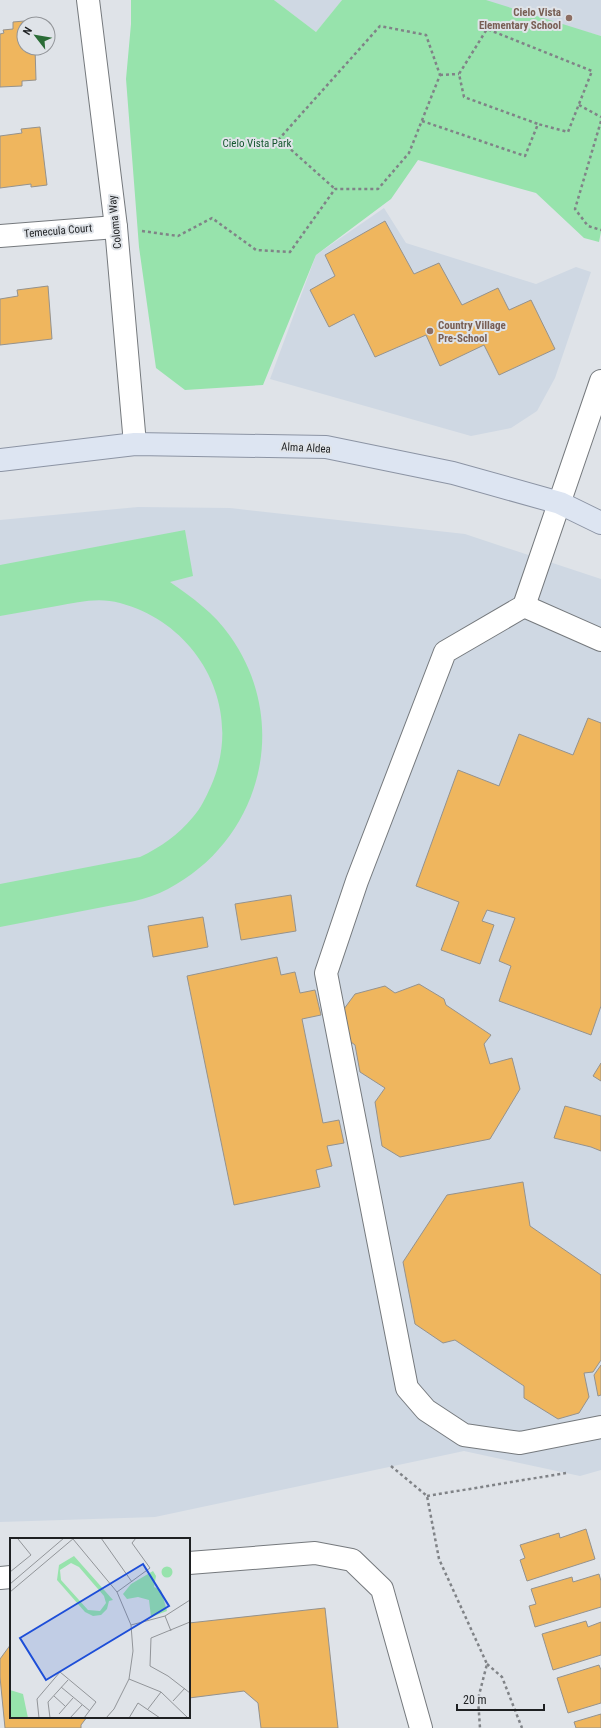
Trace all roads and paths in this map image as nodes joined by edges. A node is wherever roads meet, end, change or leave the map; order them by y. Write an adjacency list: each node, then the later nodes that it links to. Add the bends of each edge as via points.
1 (88, 0): 10 (street, Coloma Way)
2 (459, 74): 3 (path); 4 (path, via 487,29 592,71); 8 (path, via 464,97)
3 (440, 75): 6 (path); 9 (path, via 426,35 380,26 279,139)
4 (579, 105): 5 (path); 8 (path, via 568,132)
5 (601, 117)
6 (422, 121): 8 (path, via 525,156); 9 (path, via 409,153 378,189)
7 (601, 121): 11 (path, via 575,209 588,226)
8 (538, 124)
9 (335, 189): 10 (path, via 290,252 256,250 212,218 178,236)
10 (116, 227): 12 (street, Temecula Court); 14 (street, Coloma Way)
11 (601, 230)
12 (0, 236)
13 (601, 381): 16 (street)
14 (135, 444): 15 (main road, Alma Aldea); 16 (main road, Alma Aldea, via 326,447 452,473)
15 (0, 460)
16 (560, 503): 17 (main road, Alma Aldea); 18 (street)
17 (601, 523)
18 (524, 606): 19 (street); 20 (street, via 445,652 357,881 326,973 407,1388 426,1410 464,1435 520,1442)
19 (601, 640)
20 (601, 1427)
21 (391, 1466): 23 (path)
22 (566, 1473): 23 (path)
23 (426, 1496): 27 (path, via 439,1559)
24 (190, 1563): 28 (street, via 315,1553 352,1560 382,1589)
25 (10, 1577): 26 (street)
26 (0, 1578)
27 (487, 1664): 29 (path, via 478,1699); 30 (path, via 502,1677)
28 (421, 1728)
29 (480, 1728)
30 (522, 1728)

